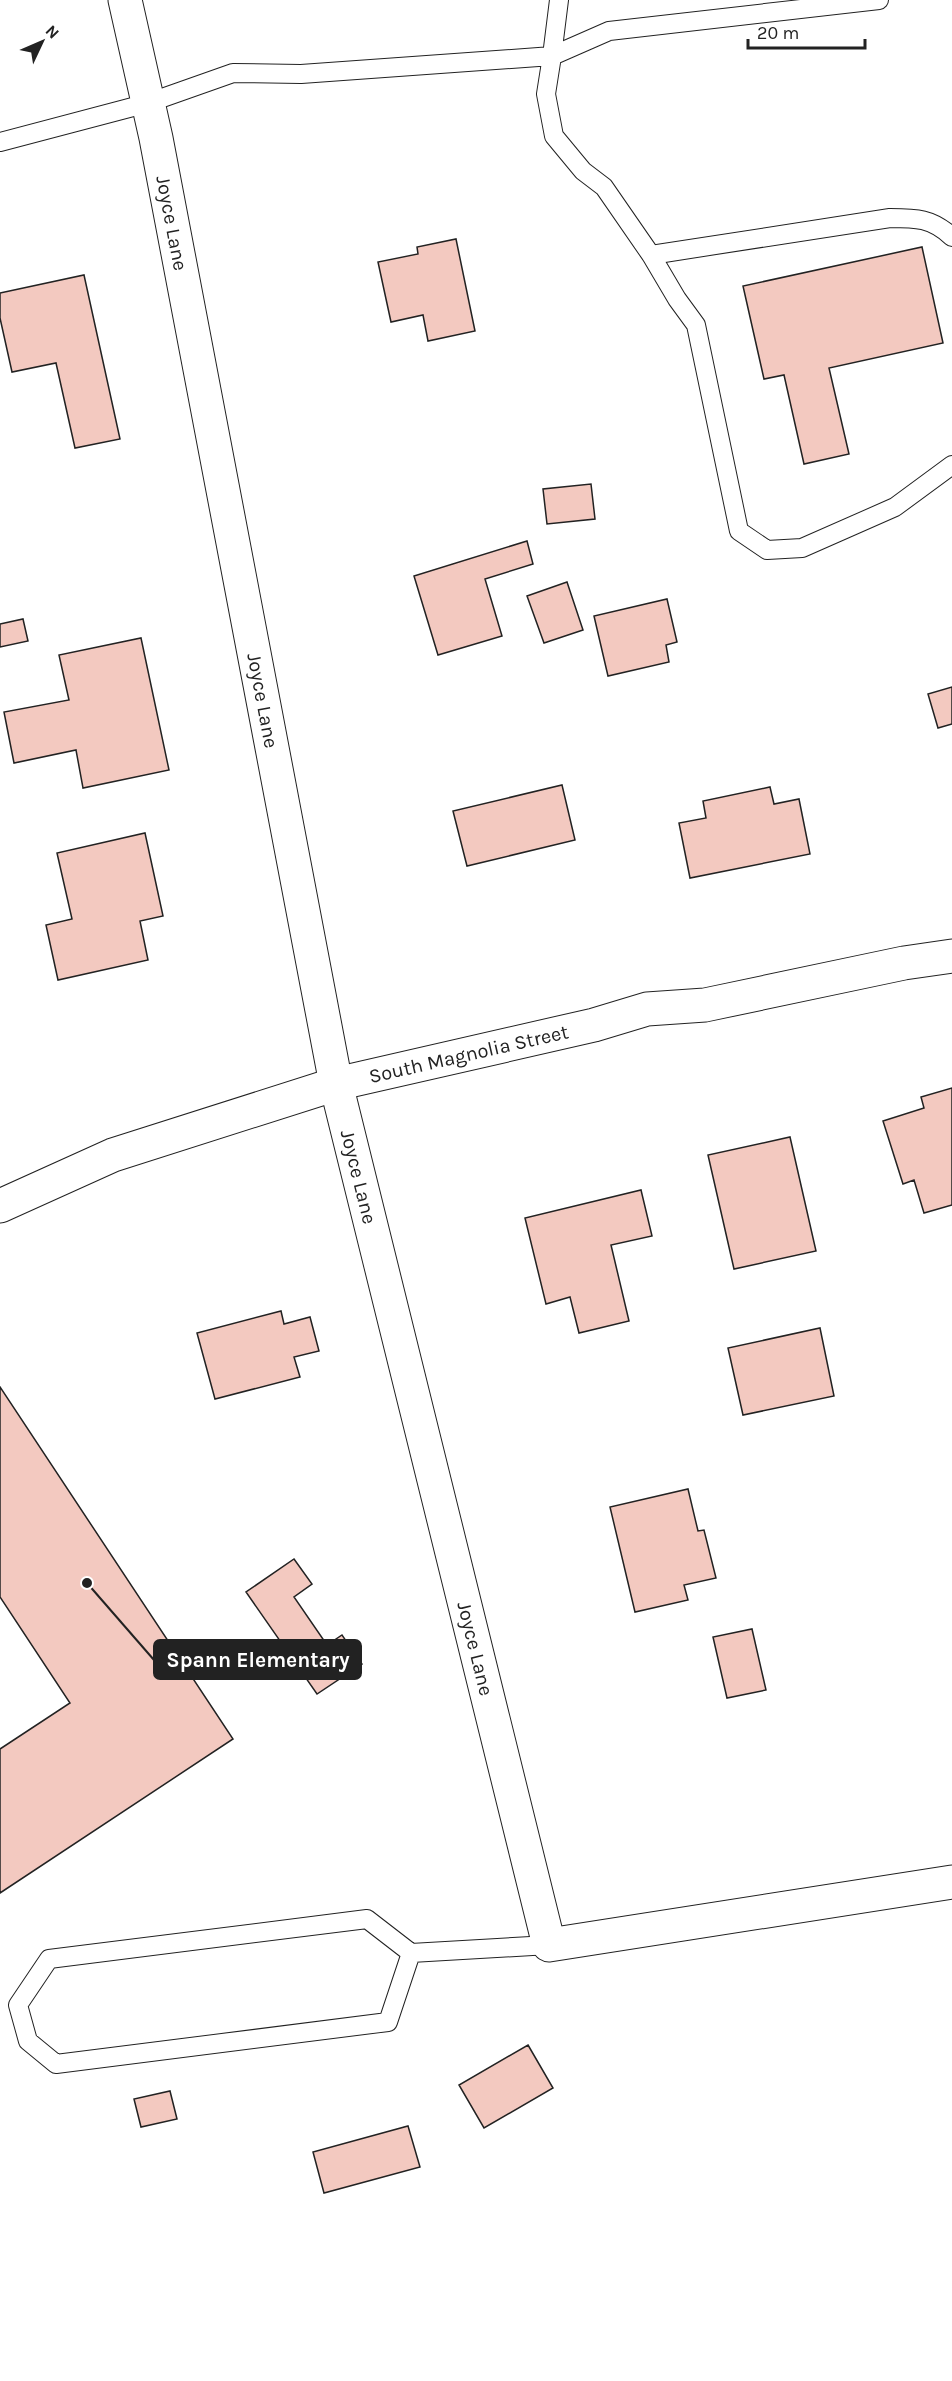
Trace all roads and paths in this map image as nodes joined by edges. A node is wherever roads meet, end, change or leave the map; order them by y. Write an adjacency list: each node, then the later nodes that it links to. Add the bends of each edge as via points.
1 (125, 0): 5 (street, Joyce Lane)
2 (559, 0): 4 (lane)
3 (879, 0): 4 (lane, via 609,31)
4 (552, 56): 5 (lane, via 301,74 233,74); 8 (lane, via 546,94 554,136 583,171 604,186)
5 (148, 103): 6 (lane); 11 (street, Joyce Lane)
6 (0, 142)
7 (952, 237): 8 (lane, via 921,218 890,218)
8 (651, 255): 9 (lane, via 696,325 739,531 768,550 802,548 895,507)
9 (952, 465)
10 (952, 956): 11 (street, South Magnolia Street, via 705,1005 647,1009 594,1025)
11 (336, 1084): 12 (street, South Magnolia Street, via 113,1155); 14 (street, Joyce Lane)
12 (0, 1206)
13 (952, 1882): 14 (street)
14 (549, 1946): 15 (lane)
15 (411, 1953): 15 (lane, via 367,1919 49,1959 18,2005 28,2041 56,2064 388,2022)

